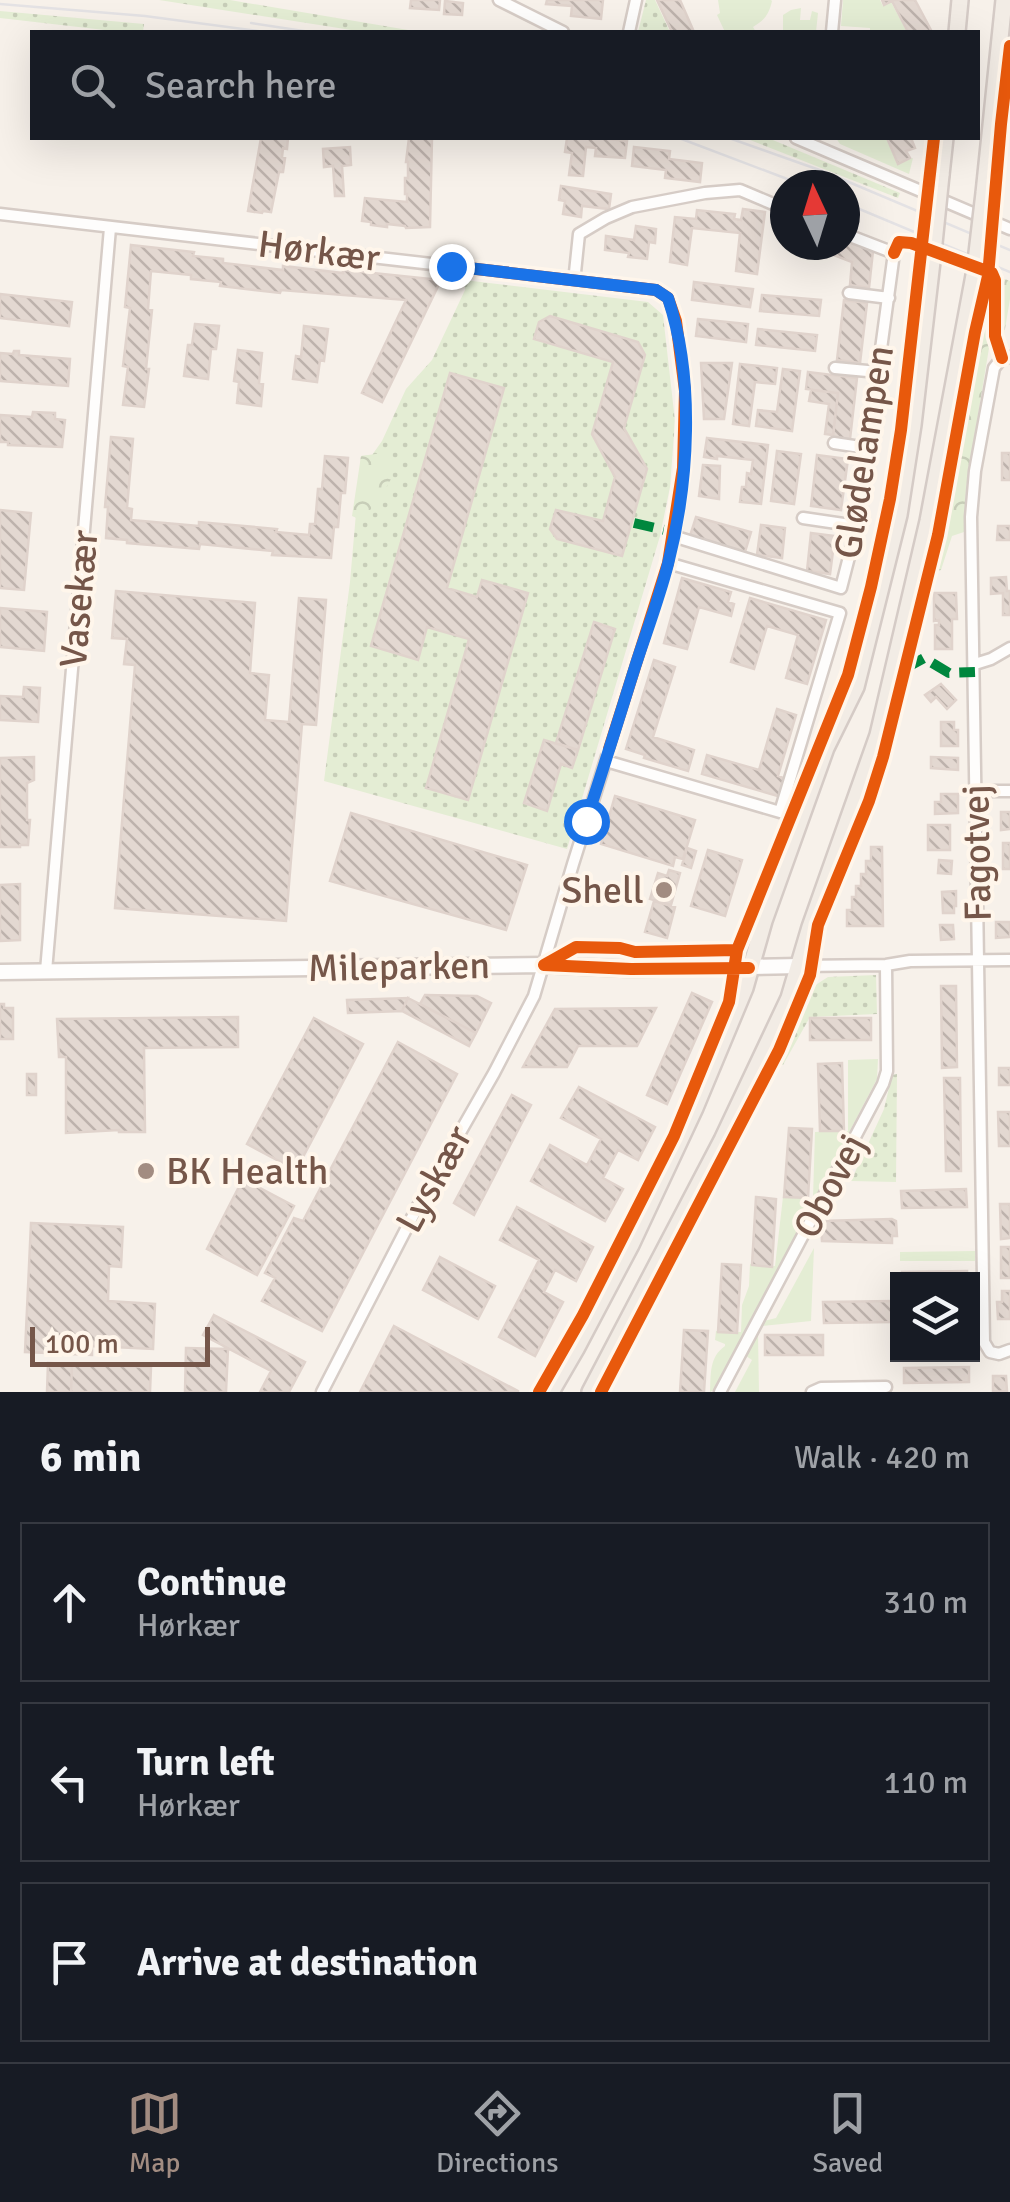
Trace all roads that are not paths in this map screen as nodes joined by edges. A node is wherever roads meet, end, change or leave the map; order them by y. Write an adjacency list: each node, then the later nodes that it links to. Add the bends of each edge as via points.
1 (498, 0): 6 (street)
2 (636, 0): 7 (street)
3 (835, 0): 8 (street)
4 (960, 0): 9 (main road)
5 (1004, 0): 38 (main road, bridge, via 975,270 928,520 878,736)
6 (559, 30)
7 (629, 30)
8 (832, 30)
9 (957, 30)
10 (946, 140): 39 (main road, bridge, via 902,497 865,654)
11 (824, 143): 15 (street)
12 (770, 203): 17 (street, via 740,190 632,206 579,234)
13 (0, 214): 14 (street, Hørkær)
14 (110, 228): 17 (street, Hørkær); 40 (street, Vasekær)
15 (1010, 229)
16 (860, 240): 19 (street, Glødelampen, via 894,254)
17 (574, 282): 27 (street, Hørkær, via 656,290 668,298 686,427)
18 (849, 293): 19 (street)
19 (889, 298): 22 (street, Glødelampen)
20 (1006, 357): 30 (street, Fagotvej, via 994,368 975,471)
21 (835, 368): 22 (street)
22 (878, 372): 24 (street, Glødelampen)
23 (834, 443): 24 (street)
24 (867, 448): 26 (street, Glødelampen)
25 (803, 518): 26 (street)
26 (857, 526): 27 (street, Glødelampen, via 842,588)
27 (673, 536): 28 (street, Hørkær)
28 (668, 563): 31 (street, Hørkær); 31 (street, via 840,612 816,698 780,812)
29 (1010, 648): 30 (street)
30 (975, 664): 32 (street, Fagotvej)
31 (606, 761): 36 (street, Hørkær)
32 (976, 791): 33 (street); 34 (street, Fagotvej)
33 (1010, 791)
34 (978, 960): 35 (street); 37 (street); 42 (street, Fagotvej, via 984,1342 990,1352)
35 (1010, 960)
36 (544, 965): 39 (street, Mileparken); 40 (street, Mileparken); 44 (street, Lyskær, via 534,996)
37 (886, 965): 38 (street); 47 (street, Obovej, via 884,1084)
38 (799, 966): 39 (street, Mileparken); 46 (main road, via 722,1140)
39 (750, 968): 45 (main road, via 681,1139)
40 (46, 971): 41 (street, Mileparken)
41 (0, 972)
42 (1010, 1350)
43 (886, 1387): 48 (street)
44 (322, 1392)
45 (551, 1392)
46 (590, 1392)
47 (720, 1392)
48 (812, 1392)

